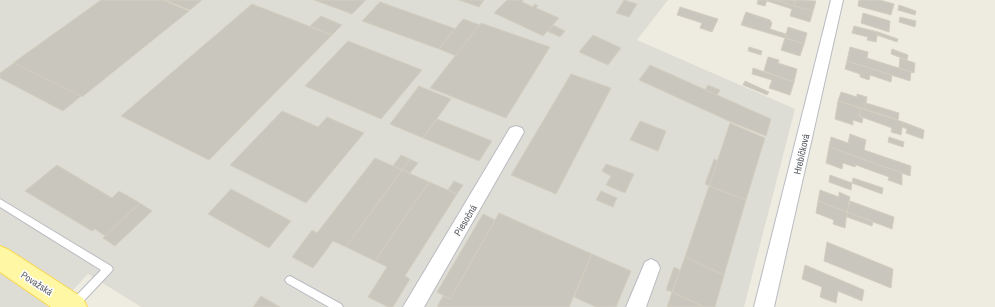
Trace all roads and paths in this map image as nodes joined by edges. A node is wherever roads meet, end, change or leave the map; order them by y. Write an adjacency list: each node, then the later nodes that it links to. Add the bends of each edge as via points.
1 (838, 0): 11 (street, Hrebíčková)
2 (516, 132): 9 (street, Piesočná)
3 (0, 203): 7 (lane, via 108,269)
4 (0, 258): 7 (main road, Považská)
5 (652, 268): 10 (street)
6 (290, 280): 8 (lane)
7 (73, 306)
8 (338, 307)
9 (413, 307)
10 (636, 307)
11 (764, 307)

